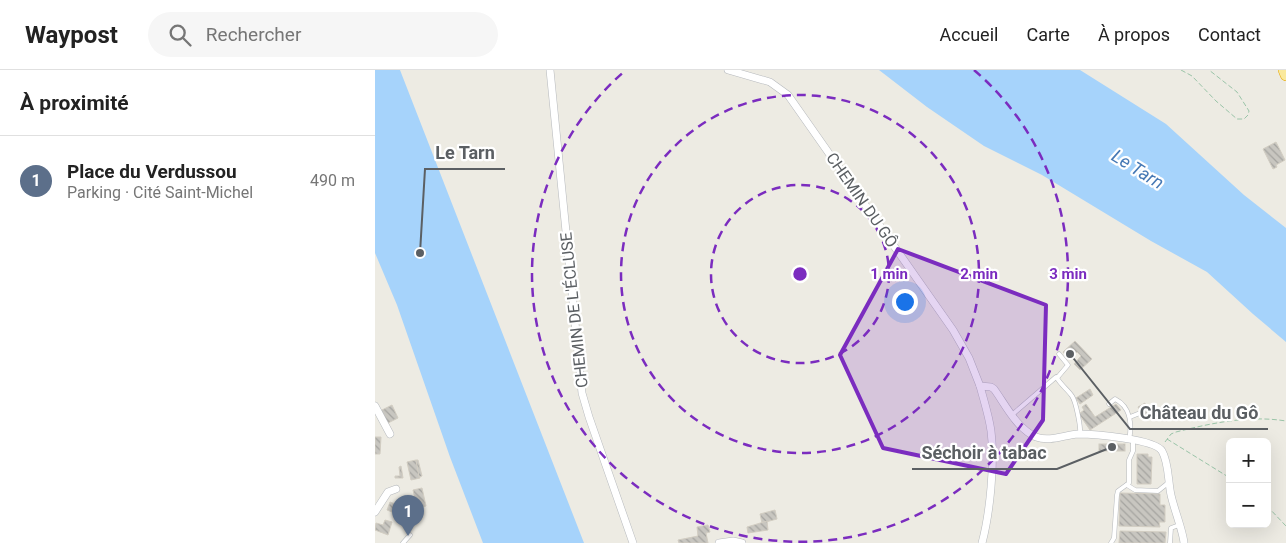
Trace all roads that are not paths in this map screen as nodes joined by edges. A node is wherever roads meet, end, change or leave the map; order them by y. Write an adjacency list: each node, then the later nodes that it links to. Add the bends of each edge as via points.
1 (549, 70): 23 (street, CHEMIN DE L'ÉCLUSE, via 582,394)
2 (728, 70): 7 (street, CHEMIN DU GÔ, via 761,78 787,95 953,330)
3 (1284, 70): 4 (highway)
4 (1286, 75)
5 (1059, 354): 6 (lane, via 1067,365)
6 (1057, 376): 11 (lane); 14 (lane, via 1075,401)
7 (980, 386): 11 (street, via 994,389); 26 (street, CHEMIN DU GÔ, via 992,449 988,511)
8 (1109, 404): 12 (lane, via 1118,400)
9 (375, 406): 13 (street)
10 (1140, 413): 12 (lane)
11 (1013, 414): 14 (street, via 1024,429 1038,437 1049,439)
12 (1130, 417): 15 (lane)
13 (390, 434)
14 (1080, 434): 15 (street)
15 (1131, 440): 16 (street, via 1151,443 1161,450); 17 (lane, via 1133,451)
16 (1168, 484): 17 (lane, via 1158,490 1135,490); 20 (street)
17 (1127, 485): 27 (lane, via 1118,491)
18 (396, 489): 19 (street, via 388,492)
19 (375, 512)
20 (1179, 525): 28 (lane, via 1171,528); 29 (street)
21 (410, 535): 22 (lane)
22 (403, 543)
23 (633, 543)
24 (719, 543): 25 (street)
25 (742, 543)
26 (982, 543)
27 (1111, 543)
28 (1171, 543)
29 (1184, 543)

